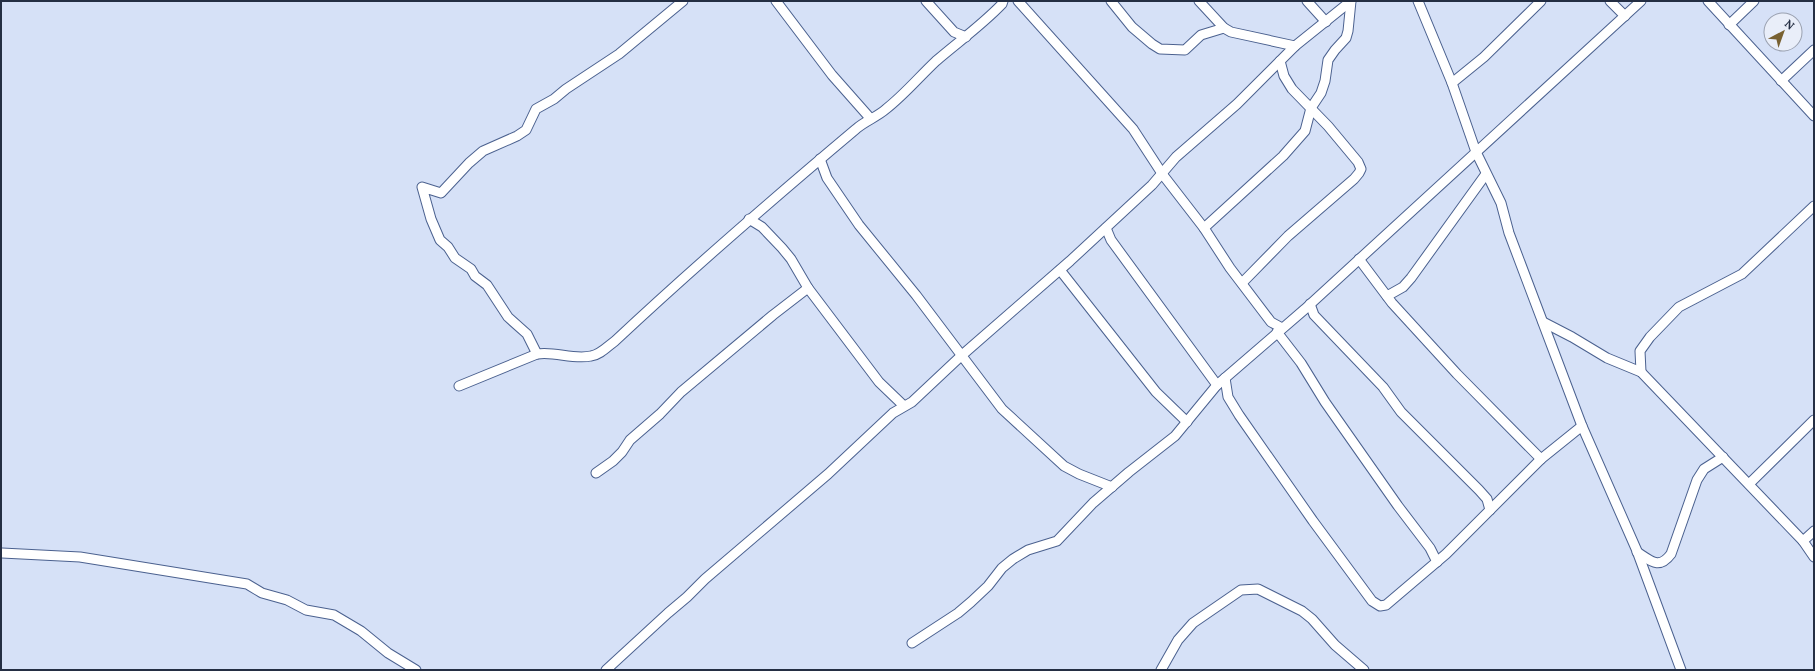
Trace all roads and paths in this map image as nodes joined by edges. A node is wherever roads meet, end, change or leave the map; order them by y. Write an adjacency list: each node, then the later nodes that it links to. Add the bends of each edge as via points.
1 (683, 1): 48 (street, via 619,54 536,109 526,130 483,150 441,192 422,187 440,240 455,258 487,285 508,317 527,334)
2 (776, 1): 28 (street, via 832,75)
3 (926, 1): 20 (street, via 954,32)
4 (1111, 1): 19 (street, via 1132,27 1160,49 1185,50 1201,35)
5 (1199, 1): 19 (street)
6 (1307, 1): 17 (street)
7 (1351, 1): 17 (street); 26 (street, via 1346,38 1328,60 1325,81)
8 (1418, 1): 25 (street)
9 (1541, 1): 25 (street, via 1484,57)
10 (1610, 1): 16 (street)
11 (1641, 1): 16 (street)
12 (1708, 1): 18 (street)
13 (1754, 1): 18 (street)
14 (1003, 2): 15 (street); 20 (street)
15 (1021, 4): 31 (street, via 1133,129)
16 (1625, 16): 29 (street)
17 (1326, 22): 21 (street)
18 (1729, 25): 24 (street)
19 (1224, 28): 21 (street)
20 (966, 37): 28 (street, via 884,110)
21 (1295, 46): 23 (street)
22 (1814, 50): 24 (street)
23 (1280, 61): 26 (street, via 1284,76 1292,89); 31 (street, via 1237,104 1176,157)
24 (1781, 81): 27 (street)
25 (1452, 83): 29 (street)
26 (1312, 108): 36 (street, via 1305,131 1283,156); 39 (street, via 1358,162 1361,169)
27 (1814, 116)
28 (870, 118): 30 (street)
29 (1476, 152): 32 (street); 37 (street)
30 (820, 159): 34 (street); 49 (street, via 827,178 860,225)
31 (1163, 174): 35 (street); 36 (street)
32 (1486, 174): 41 (street, via 1411,278 1403,287); 46 (street, via 1501,203 1509,232)
33 (1814, 206): 50 (street, via 1742,274 1679,307 1640,351)
34 (749, 220): 40 (street, via 762,227 782,248); 48 (street, via 601,351 592,356 578,357)
35 (1106, 228): 38 (street); 52 (street, via 1111,240)
36 (1204, 228): 39 (street)
37 (1359, 259): 41 (street); 42 (street)
38 (1060, 270): 49 (street); 56 (street, via 1156,392)
39 (1242, 282): 45 (street)
40 (808, 288): 54 (street, via 879,382); 60 (street, via 681,392 630,440 613,461)
41 (1387, 296): 59 (street, via 1457,374)
42 (1310, 304): 43 (street); 44 (street)
43 (1300, 313): 44 (street); 47 (street)
44 (1314, 315): 63 (street, via 1383,387 1401,412 1479,490 1487,499)
45 (1271, 322): 47 (street); 47 (street)
46 (1543, 322): 50 (street, via 1607,358); 57 (street)
47 (1277, 332): 51 (street); 66 (street)
48 (538, 354): 53 (street)
49 (961, 356): 54 (street, via 912,402); 62 (street, via 1002,409 1064,466)
50 (1640, 372): 58 (street)
51 (1225, 378): 52 (street); 71 (street, via 1230,402 1372,602 1380,606 1386,605)
52 (1217, 385): 56 (street)
53 (459, 386)
54 (904, 406): 74 (street, via 893,413 766,529 705,579)
55 (1814, 420): 61 (street)
56 (1187, 422): 62 (street, via 1169,441)
57 (1582, 426): 59 (street); 67 (street)
58 (1723, 457): 61 (street); 67 (street, via 1704,469 1697,480 1671,554 1666,561 1659,564)
59 (1541, 459): 63 (street)
60 (596, 473)
61 (1749, 484): 65 (street)
62 (1112, 487): 72 (street, via 1057,541 1028,550 1012,559 972,602)
63 (1490, 510): 68 (street)
64 (1814, 531): 65 (street)
65 (1803, 541): 70 (street)
66 (1430, 548): 68 (street); 71 (street)
67 (1637, 551): 77 (street)
68 (1448, 552): 71 (street)
69 (2, 553): 73 (street, via 80,558 247,584 262,593 287,600 306,610 334,614)
70 (1814, 557)
71 (1437, 562)
72 (912, 643)
73 (416, 670)
74 (606, 670)
75 (1161, 670): 76 (street, via 1178,640 1193,622 1241,590 1258,589 1302,611)
76 (1364, 670)
77 (1681, 670)

